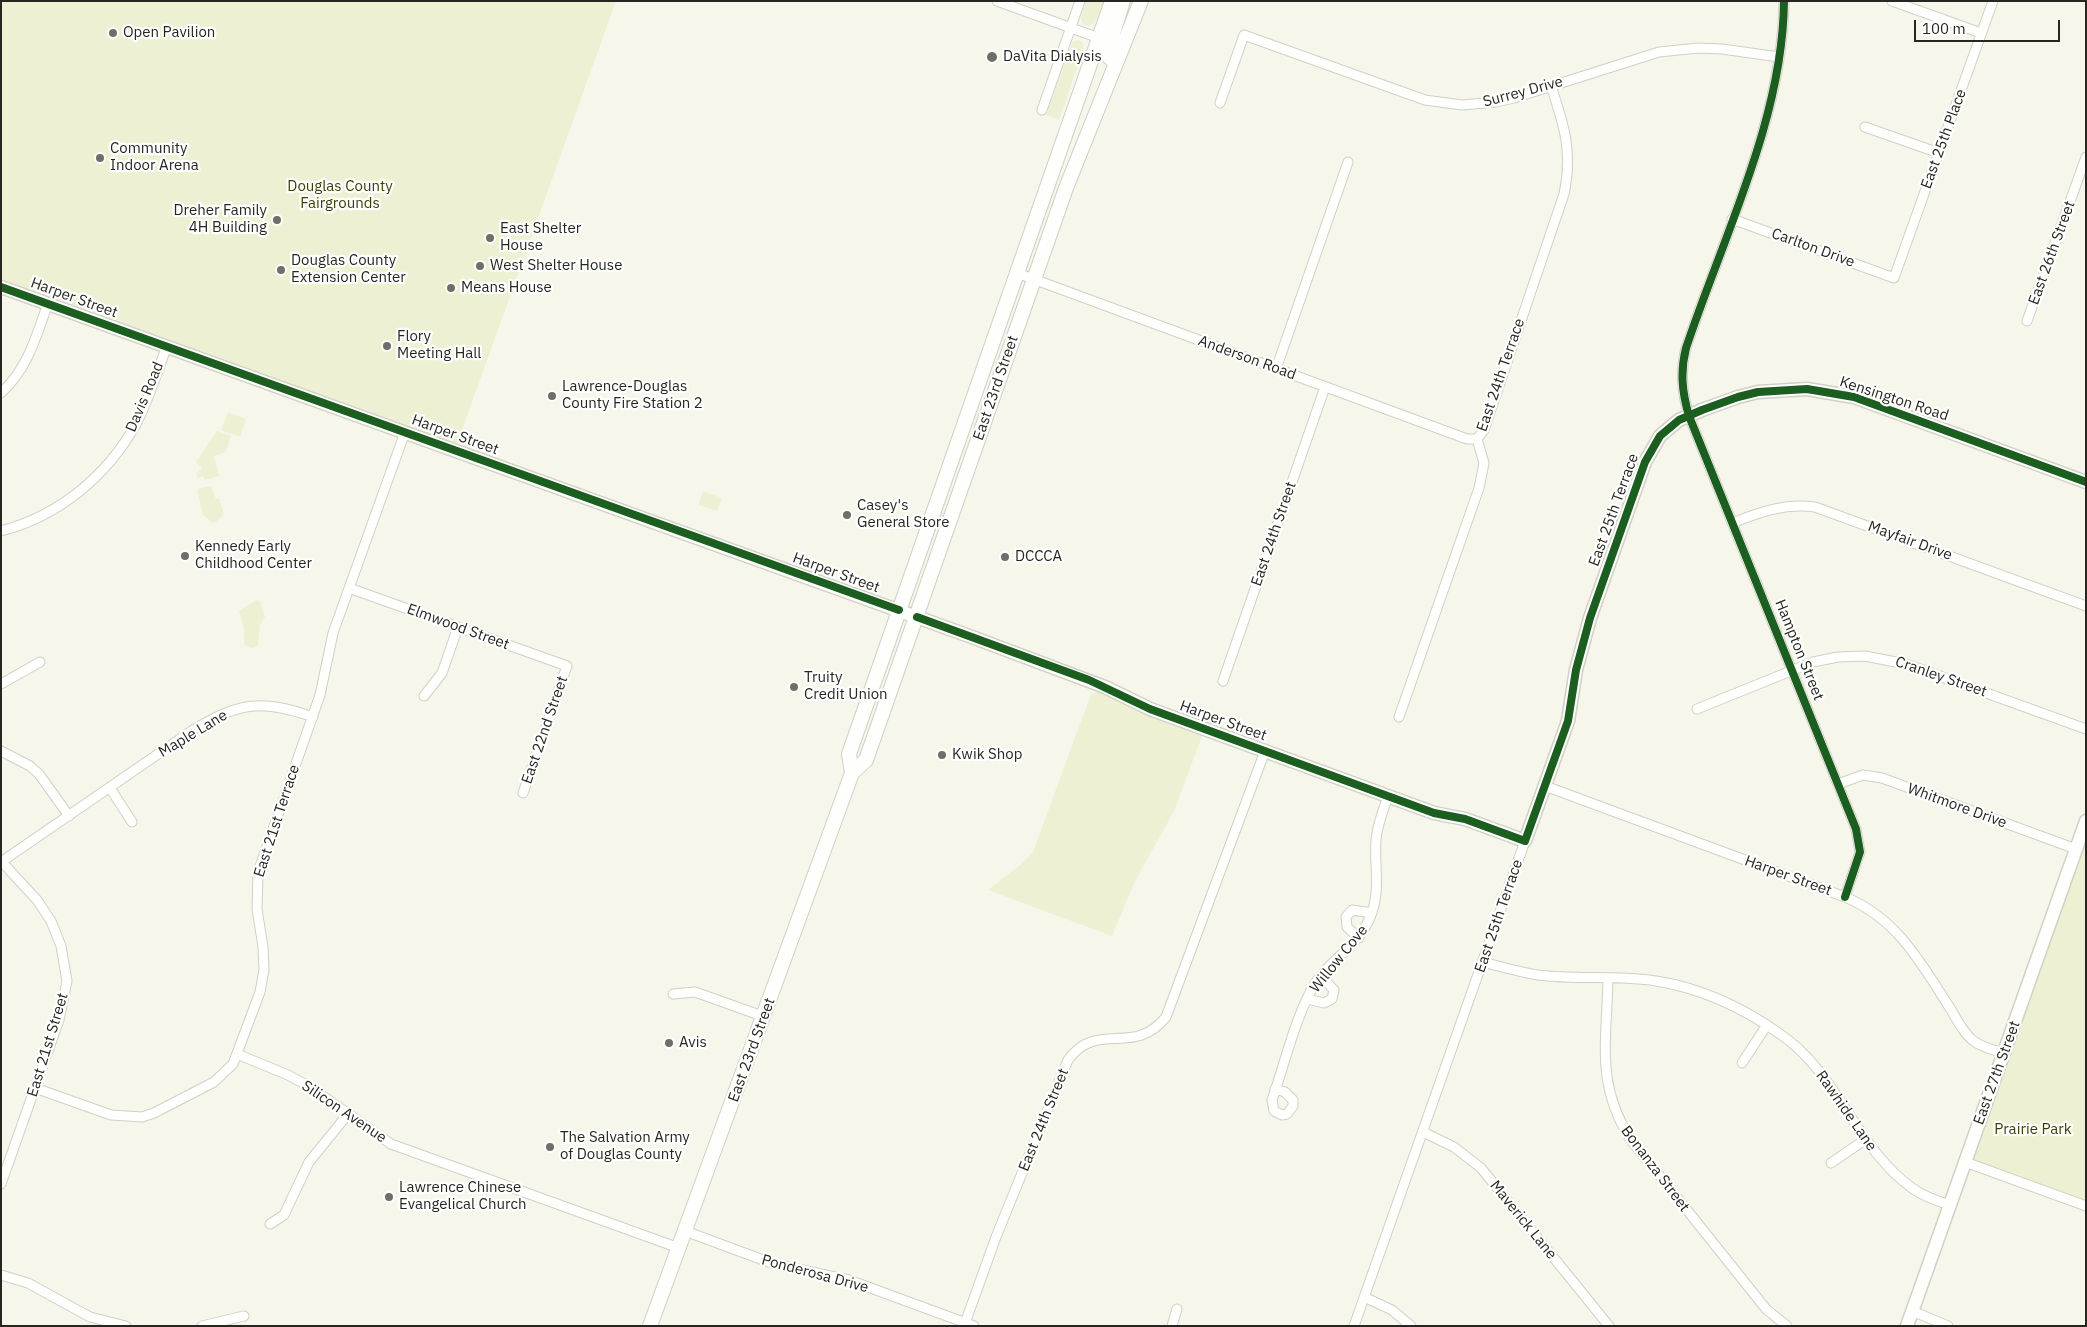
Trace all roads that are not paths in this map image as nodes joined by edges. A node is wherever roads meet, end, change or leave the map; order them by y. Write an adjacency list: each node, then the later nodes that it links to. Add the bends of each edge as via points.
1 (997, 1): 9 (street)
2 (1080, 1): 9 (street)
3 (1112, 1): 11 (main road, East 23rd Street)
4 (1123, 1): 13 (main road, via 1108,49 1109,57)
5 (1142, 1): 13 (main road, East 23rd Street)
6 (1784, 1): 12 (street)
7 (1892, 1): 10 (street)
8 (1993, 1): 10 (street, East 25th Place)
9 (1070, 28): 11 (street); 16 (street)
10 (1981, 33): 18 (street, East 25th Place)
11 (1099, 38): 22 (main road, East 23rd Street)
12 (1779, 57): 14 (street, Surrey Drive, via 1722,49 1677,50 1638,57); 21 (street, via 1764,128)
13 (1116, 63): 24 (main road, East 23rd Street, via 1079,153)
14 (1551, 86): 15 (street, Surrey Drive, via 1496,102 1444,104 1411,96 1244,35); 34 (street, East 24th Terrace, via 1567,140 1569,160 1564,194 1484,430)
15 (1220, 103)
16 (1042, 110)
17 (1865, 127): 18 (street)
18 (1939, 153): 23 (street, East 25th Place)
19 (2086, 157): 27 (street, East 26th Street)
20 (1348, 162): 29 (street)
21 (1732, 219): 23 (street, Carlton Drive); 32 (street, via 1686,348 1681,372)
22 (1017, 273): 24 (street, Anderson Road); 40 (main road, East 23rd Street)
23 (1894, 278)
24 (1034, 279): 29 (street, Anderson Road); 41 (main road, East 23rd Street)
25 (1, 287): 26 (street, Harper Street)
26 (48, 303): 28 (street, Harper Street); 31 (street, via 26,362)
27 (2027, 321)
28 (167, 346): 33 (street, Harper Street); 37 (street, Davis Road, via 145,405 113,459 80,492 57,507)
29 (1276, 368): 30 (street, Anderson Road)
30 (1325, 387): 34 (street, Anderson Road); 46 (street, East 24th Street)
31 (1, 393)
32 (1689, 416): 35 (street, Kensington Road, via 1720,402 1758,392 1823,391 1854,397); 36 (street, Hampton Street); 57 (street, East 25th Terrace, via 1660,436 1646,462 1590,618 1576,670 1568,721)
33 (405, 432): 38 (street, East 21st Terrace); 40 (street, Harper Street)
34 (1477, 440): 51 (street, East 24th Terrace, via 1484,463 1479,488)
35 (2086, 482)
36 (1732, 523): 39 (street, Mayfair Drive, via 1786,506 1815,507); 45 (street, Hampton Street)
37 (1, 531)
38 (349, 588): 42 (street, Elmwood Street); 50 (street, East 21st Terrace, via 332,634)
39 (2086, 606)
40 (899, 610): 41 (street, Harper Street); 55 (main road, East 23rd Street, via 849,754)
41 (917, 617): 54 (street, Harper Street, via 1089,680 1150,708); 55 (main road, East 23rd Street, via 866,760)
42 (458, 627): 44 (street, Elmwood Street); 48 (street, via 442,673)
43 (40, 662): 47 (street)
44 (567, 666): 59 (street, East 22nd Street)
45 (1792, 671): 49 (street, Cranley Street); 52 (street, Cranley Street, via 1838,657 1886,658); 56 (street, Hampton Street)
46 (1223, 682)
47 (1, 684)
48 (424, 696)
49 (1697, 709)
50 (313, 717): 58 (street, Maple Lane, via 274,706 233,710 193,730); 78 (street, East 21st Terrace, via 258,872 257,910 264,970 260,992)
51 (1399, 717)
52 (2086, 729)
53 (1, 751): 61 (street, via 39,774)
54 (1266, 751): 60 (street, Harper Street); 99 (street, East 24th Street, via 1166,1018 1142,1037 1098,1040 1082,1045 1068,1060 994,1243)
55 (852, 772): 75 (main road, East 23rd Street)
56 (1838, 784): 65 (street, Whitmore Drive, via 1863,776 1882,778); 67 (street, Hampton Street, via 1860,841 1860,852)
57 (1545, 786): 64 (street, East 25th Terrace); 67 (street, Harper Street)
58 (110, 788): 61 (street, Maple Lane); 63 (street)
59 (523, 793)
60 (1388, 796): 64 (street, Harper Street); 68 (street, Willow Cove, via 1376,841 1378,882)
61 (69, 816): 66 (street, Maple Lane)
62 (2086, 821): 65 (street, East 27th Street)
63 (132, 822)
64 (1525, 841): 70 (street, East 25th Terrace)
65 (2076, 849): 77 (street, East 27th Street)
66 (1, 862): 80 (street, East 21st Street, via 45,911 57,934 66,969 63,1005)
67 (1844, 897): 77 (street, Harper Street, via 1893,927 1907,942 1967,1034 1983,1046)
68 (1372, 913): 69 (street, Willow Cove); 69 (street, via 1352,910 1346,917 1347,927)
69 (1359, 938): 71 (street, Willow Cove)
70 (1483, 962): 72 (street, Rawhide Lane, via 1540,975); 83 (street, East 25th Terrace)
71 (1321, 976): 74 (street, Willow Cove); 74 (street, via 1334,990 1332,999 1324,1003)
72 (1608, 978): 76 (street, Rawhide Lane, via 1656,981 1695,990 1735,1006); 107 (street, Bonanza Street, via 1605,1068 1615,1114 1630,1140 1766,1309)
73 (673, 994): 75 (street, via 695,992)
74 (1307, 999): 81 (street, Willow Cove)
75 (765, 1017): 92 (main road, East 23rd Street)
76 (1767, 1025): 79 (street); 84 (street, Rawhide Lane, via 1820,1072)
77 (2004, 1053): 86 (street, East 27th Street)
78 (237, 1054): 80 (street, East 21st Terrace, via 222,1076 154,1114 142,1117 111,1115); 82 (street, Silicon Avenue, via 303,1083)
79 (1742, 1063)
80 (35, 1088): 85 (street, East 21st Street)
81 (1276, 1089)
82 (348, 1114): 91 (street, via 309,1162 284,1215); 93 (street, Silicon Avenue, via 391,1144)
83 (1422, 1132): 95 (street, East 25th Terrace); 106 (street, Maverick Lane, via 1454,1147 1481,1168)
84 (1866, 1139): 87 (street); 89 (street, Rawhide Lane, via 1900,1179 1929,1198)
85 (6, 1159): 88 (street, East 21st Street)
86 (1965, 1162): 89 (street, East 27th Street); 90 (street)
87 (1831, 1163)
88 (1, 1184)
89 (1950, 1205): 97 (street, East 27th Street)
90 (2086, 1206)
91 (270, 1224)
92 (685, 1231): 93 (main road, East 23rd Street); 99 (street, Ponderosa Drive, via 774,1264 849,1280)
93 (679, 1248): 102 (main road, East 23rd Street)
94 (1, 1275): 100 (street, via 28,1283 90,1317)
95 (1364, 1298): 104 (street, East 25th Terrace); 105 (street, via 1392,1310)
96 (1177, 1309): 103 (street)
97 (1912, 1311): 108 (street, East 27th Street); 109 (street)
98 (244, 1316): 101 (street)
99 (968, 1325)
100 (126, 1326)
101 (202, 1326)
102 (650, 1326)
103 (1172, 1326)
104 (1354, 1326)
105 (1412, 1326)
106 (1608, 1326)
107 (1787, 1326)
108 (1907, 1326)
109 (1948, 1326)

